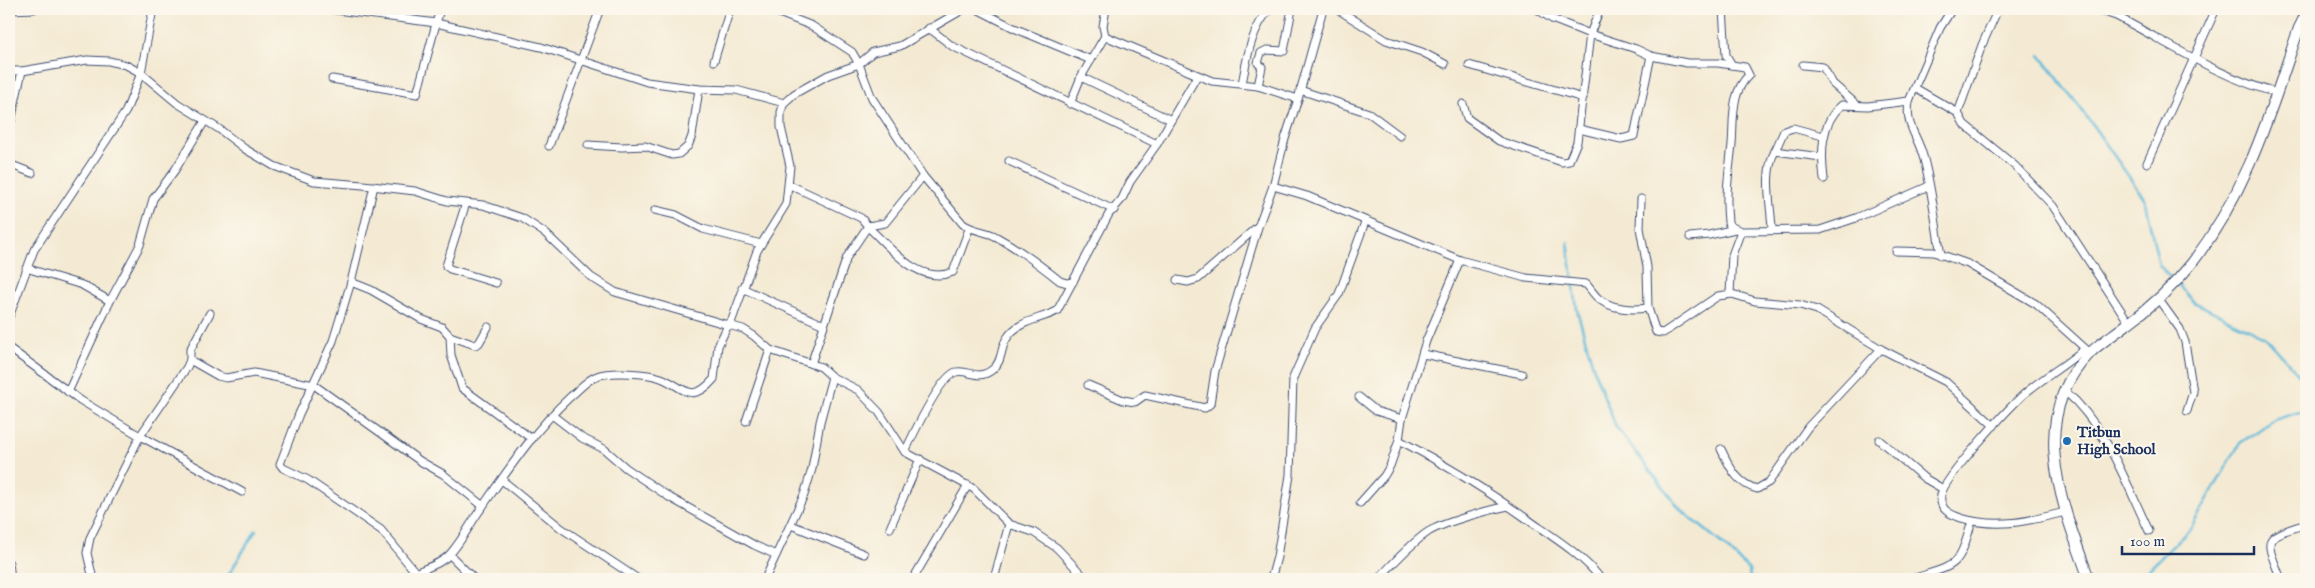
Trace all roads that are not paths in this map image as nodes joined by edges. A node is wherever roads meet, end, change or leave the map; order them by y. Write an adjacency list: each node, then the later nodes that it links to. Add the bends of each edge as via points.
1 (34, 9): 22 (street)
2 (153, 9): 41 (street)
3 (329, 9): 25 (street)
4 (440, 9): 25 (street)
5 (600, 9): 31 (street)
6 (730, 9): 33 (street)
7 (770, 9): 34 (street, via 812,26 847,48)
8 (964, 9): 26 (street)
9 (977, 9): 32 (street)
10 (1097, 9): 23 (street)
11 (1270, 9): 45 (street, via 1250,46)
12 (1292, 9): 46 (street, via 1284,50 1267,50 1260,57 1258,63 1262,67)
13 (1323, 9): 49 (street)
14 (1337, 9): 35 (street, via 1386,40)
15 (1537, 9): 27 (street, via 1552,19)
16 (1600, 9): 27 (street)
17 (1723, 9): 37 (street, via 1726,55)
18 (1952, 9): 47 (street, via 1940,28)
19 (1998, 9): 58 (street)
20 (2080, 9): 30 (street, via 2116,16)
21 (2216, 9): 30 (street)
22 (9, 10)
23 (1105, 11): 28 (street)
24 (2306, 14): 50 (street)
25 (436, 23): 31 (street, via 541,47); 44 (street, via 417,94)
26 (929, 28): 34 (street, via 900,46 873,52); 55 (street, via 952,46)
27 (1590, 34): 29 (street); 51 (street)
28 (1105, 36): 32 (street); 42 (street)
29 (1651, 56): 37 (street, via 1687,63); 61 (street, via 1634,136 1621,139)
30 (2195, 59): 50 (street); 71 (street)
31 (580, 60): 48 (street, via 647,82); 67 (street)
32 (1091, 60): 43 (street)
33 (714, 61)
34 (859, 64): 54 (street, via 828,75); 74 (street, via 872,98)
35 (1445, 64)
36 (1468, 65): 51 (street)
37 (1732, 65): 89 (street, via 1744,67 1749,75 1739,92 1732,116 1732,144 1725,194 1728,222)
38 (1803, 65): 57 (street, via 1823,67 1833,84)
39 (9, 70): 40 (street)
40 (22, 71): 41 (street, via 95,60 126,65); 62 (street)
41 (141, 73): 60 (street); 95 (street, via 126,110 60,208)
42 (1197, 76): 45 (street, via 1221,83); 59 (street)
43 (1081, 78): 55 (street); 59 (street)
44 (332, 79)
45 (1242, 84): 46 (street)
46 (1258, 86): 52 (street)
47 (1915, 88): 53 (street); 58 (street)
48 (699, 89): 54 (street, via 736,90); 66 (street, via 692,136 688,146 679,154 672,155 645,146)
49 (1300, 90): 52 (street); 63 (street, via 1369,113)
50 (2277, 93): 102 (street, via 2256,154 2240,187 2191,264)
51 (1583, 98): 61 (street)
52 (1298, 99): 78 (street)
53 (1909, 101): 57 (street); 79 (street, via 1908,121 1923,155)
54 (784, 103): 76 (street, via 780,127 790,166)
55 (1070, 104): 65 (street)
56 (1463, 104): 61 (street, via 1467,118 1499,141 1562,162 1572,158)
57 (1858, 105): 64 (street, via 1842,104 1836,109)
58 (1958, 113): 107 (street, via 1964,124 2015,166 2053,206)
59 (1171, 120): 65 (street)
60 (205, 122): 77 (street, via 274,166 314,181); 103 (street, via 153,199 140,245)
61 (1579, 129)
62 (9, 130)
63 (1400, 136)
64 (1824, 136): 68 (street, via 1793,128 1784,131); 69 (street)
65 (1157, 144): 83 (street)
66 (588, 145)
67 (549, 146)
68 (1774, 151): 69 (street); 88 (street, via 1769,178)
69 (1821, 157): 75 (street)
70 (1009, 161): 83 (street)
71 (2148, 163)
72 (9, 164): 73 (street)
73 (32, 173)
74 (923, 176): 85 (street, via 885,223); 87 (street)
75 (1824, 179)
76 (790, 185): 85 (street, via 862,218); 91 (street, via 781,216)
77 (374, 186): 81 (street, via 415,191 437,199); 97 (street)
78 (1273, 186): 84 (street, via 1307,196); 86 (street)
79 (1929, 186): 88 (street, via 1836,226 1820,230); 93 (street)
80 (1641, 198): 104 (street, via 1640,228 1647,267)
81 (466, 203): 99 (street, via 446,266); 108 (street, via 483,205 534,224 591,277 615,292)
82 (655, 210): 91 (street, via 676,215 703,229)
83 (1114, 210): 98 (street)
84 (1365, 222): 94 (street); 166 (street, via 1339,294 1315,328 1293,378 1290,475)
85 (869, 227): 87 (street, via 895,255 929,275 953,272); 109 (street, via 847,257)
86 (1258, 227): 96 (street, via 1198,279 1188,282); 121 (street, via 1214,371 1208,406 1145,395 1135,402 1123,400)
87 (969, 229): 98 (street, via 989,233 1011,244 1060,281)
88 (1772, 229): 89 (street)
89 (1738, 230): 90 (street); 101 (street, via 1732,256)
90 (1690, 237)
91 (761, 244): 100 (street)
92 (1896, 251): 93 (street)
93 (1941, 255): 115 (street, via 1968,264 2036,304)
94 (1460, 260): 104 (street, via 1526,278 1586,284 1598,299 1625,310); 116 (street, via 1432,324)
95 (26, 268): 103 (street, via 82,285); 106 (street)
96 (1177, 280)
97 (351, 282): 111 (street, via 442,327); 122 (street, via 333,341)
98 (1073, 282): 136 (street, via 1056,311 1029,320 1006,339 1000,361 994,369 984,375 956,372 948,377 925,411)
99 (496, 283)
100 (742, 288): 108 (street); 109 (street)
101 (1730, 294): 104 (street, via 1718,296 1663,333 1654,331); 114 (street, via 1817,310)
102 (2159, 300): 107 (street); 126 (street, via 2180,329 2185,342 2193,392)
103 (110, 301): 124 (street)
104 (1648, 308)
105 (210, 313): 117 (street, via 190,350)
106 (9, 317)
107 (2129, 323): 115 (street)
108 (728, 325): 113 (street, via 743,329); 127 (street, via 718,346 714,380 698,392 680,390 663,378 609,374 586,382)
109 (824, 326): 118 (street)
110 (488, 327): 111 (street, via 476,345)
111 (450, 336): 132 (street, via 451,355 462,388)
112 (9, 348): 124 (street)
113 (770, 350): 118 (street); 129 (street)
114 (1881, 350): 130 (street, via 1946,382); 135 (street, via 1808,427 1762,487 1757,489 1739,481)
115 (2087, 351): 123 (street); 130 (street, via 2023,395)
116 (1423, 354): 119 (street); 128 (street)
117 (190, 360): 122 (street, via 226,378 254,373); 131 (street)
118 (811, 364): 120 (street)
119 (1522, 374)
120 (832, 377): 136 (street, via 868,399); 149 (street, via 812,469)
121 (1088, 385)
122 (314, 386): 143 (street); 156 (street, via 299,414 280,464 381,530)
123 (2065, 391): 145 (street, via 2053,442); 151 (street, via 2078,402 2110,450)
124 (68, 392): 131 (street)
125 (1359, 397): 128 (street, via 1376,411)
126 (2187, 411)
127 (552, 415): 132 (street); 154 (street, via 669,497)
128 (1402, 419): 133 (street)
129 (746, 421)
130 (1994, 426): 140 (street)
131 (140, 436): 141 (street); 158 (street, via 90,538 87,553)
132 (532, 439): 138 (street)
133 (1399, 440): 142 (street, via 1384,476); 144 (street, via 1440,461)
134 (1880, 440): 140 (street, via 1924,478)
135 (1721, 449)
136 (905, 452): 137 (street)
137 (920, 459): 139 (street); 150 (street)
138 (502, 480): 143 (street); 161 (street, via 561,528)
139 (968, 485): 147 (street); 163 (street)
140 (1943, 489): 146 (street, via 1942,505 1946,512)
141 (242, 492)
142 (1360, 503)
143 (483, 506): 153 (street)
144 (1508, 506): 167 (street, via 1428,533); 168 (street, via 1568,547)
145 (2065, 512): 146 (street, via 2006,524); 170 (street)
146 (1972, 521): 169 (street, via 1963,554 1955,563)
147 (1009, 524): 164 (street); 165 (street, via 1052,543)
148 (2306, 524): 171 (street, via 2271,538 2268,548)
149 (790, 525): 152 (street); 154 (street)
150 (890, 528)
151 (2149, 531)
152 (864, 554)
153 (450, 555): 156 (street); 160 (street)
154 (776, 555): 162 (street)
155 (9, 564): 157 (street)
156 (416, 573): 159 (street)
157 (11, 579)
158 (93, 579)
159 (404, 579)
160 (474, 579)
161 (638, 579)
162 (765, 579)
163 (913, 579)
164 (994, 579)
165 (1086, 579)
166 (1271, 579)
167 (1378, 579)
168 (1601, 579)
169 (1912, 579)
170 (2089, 579)
171 (2281, 579)

